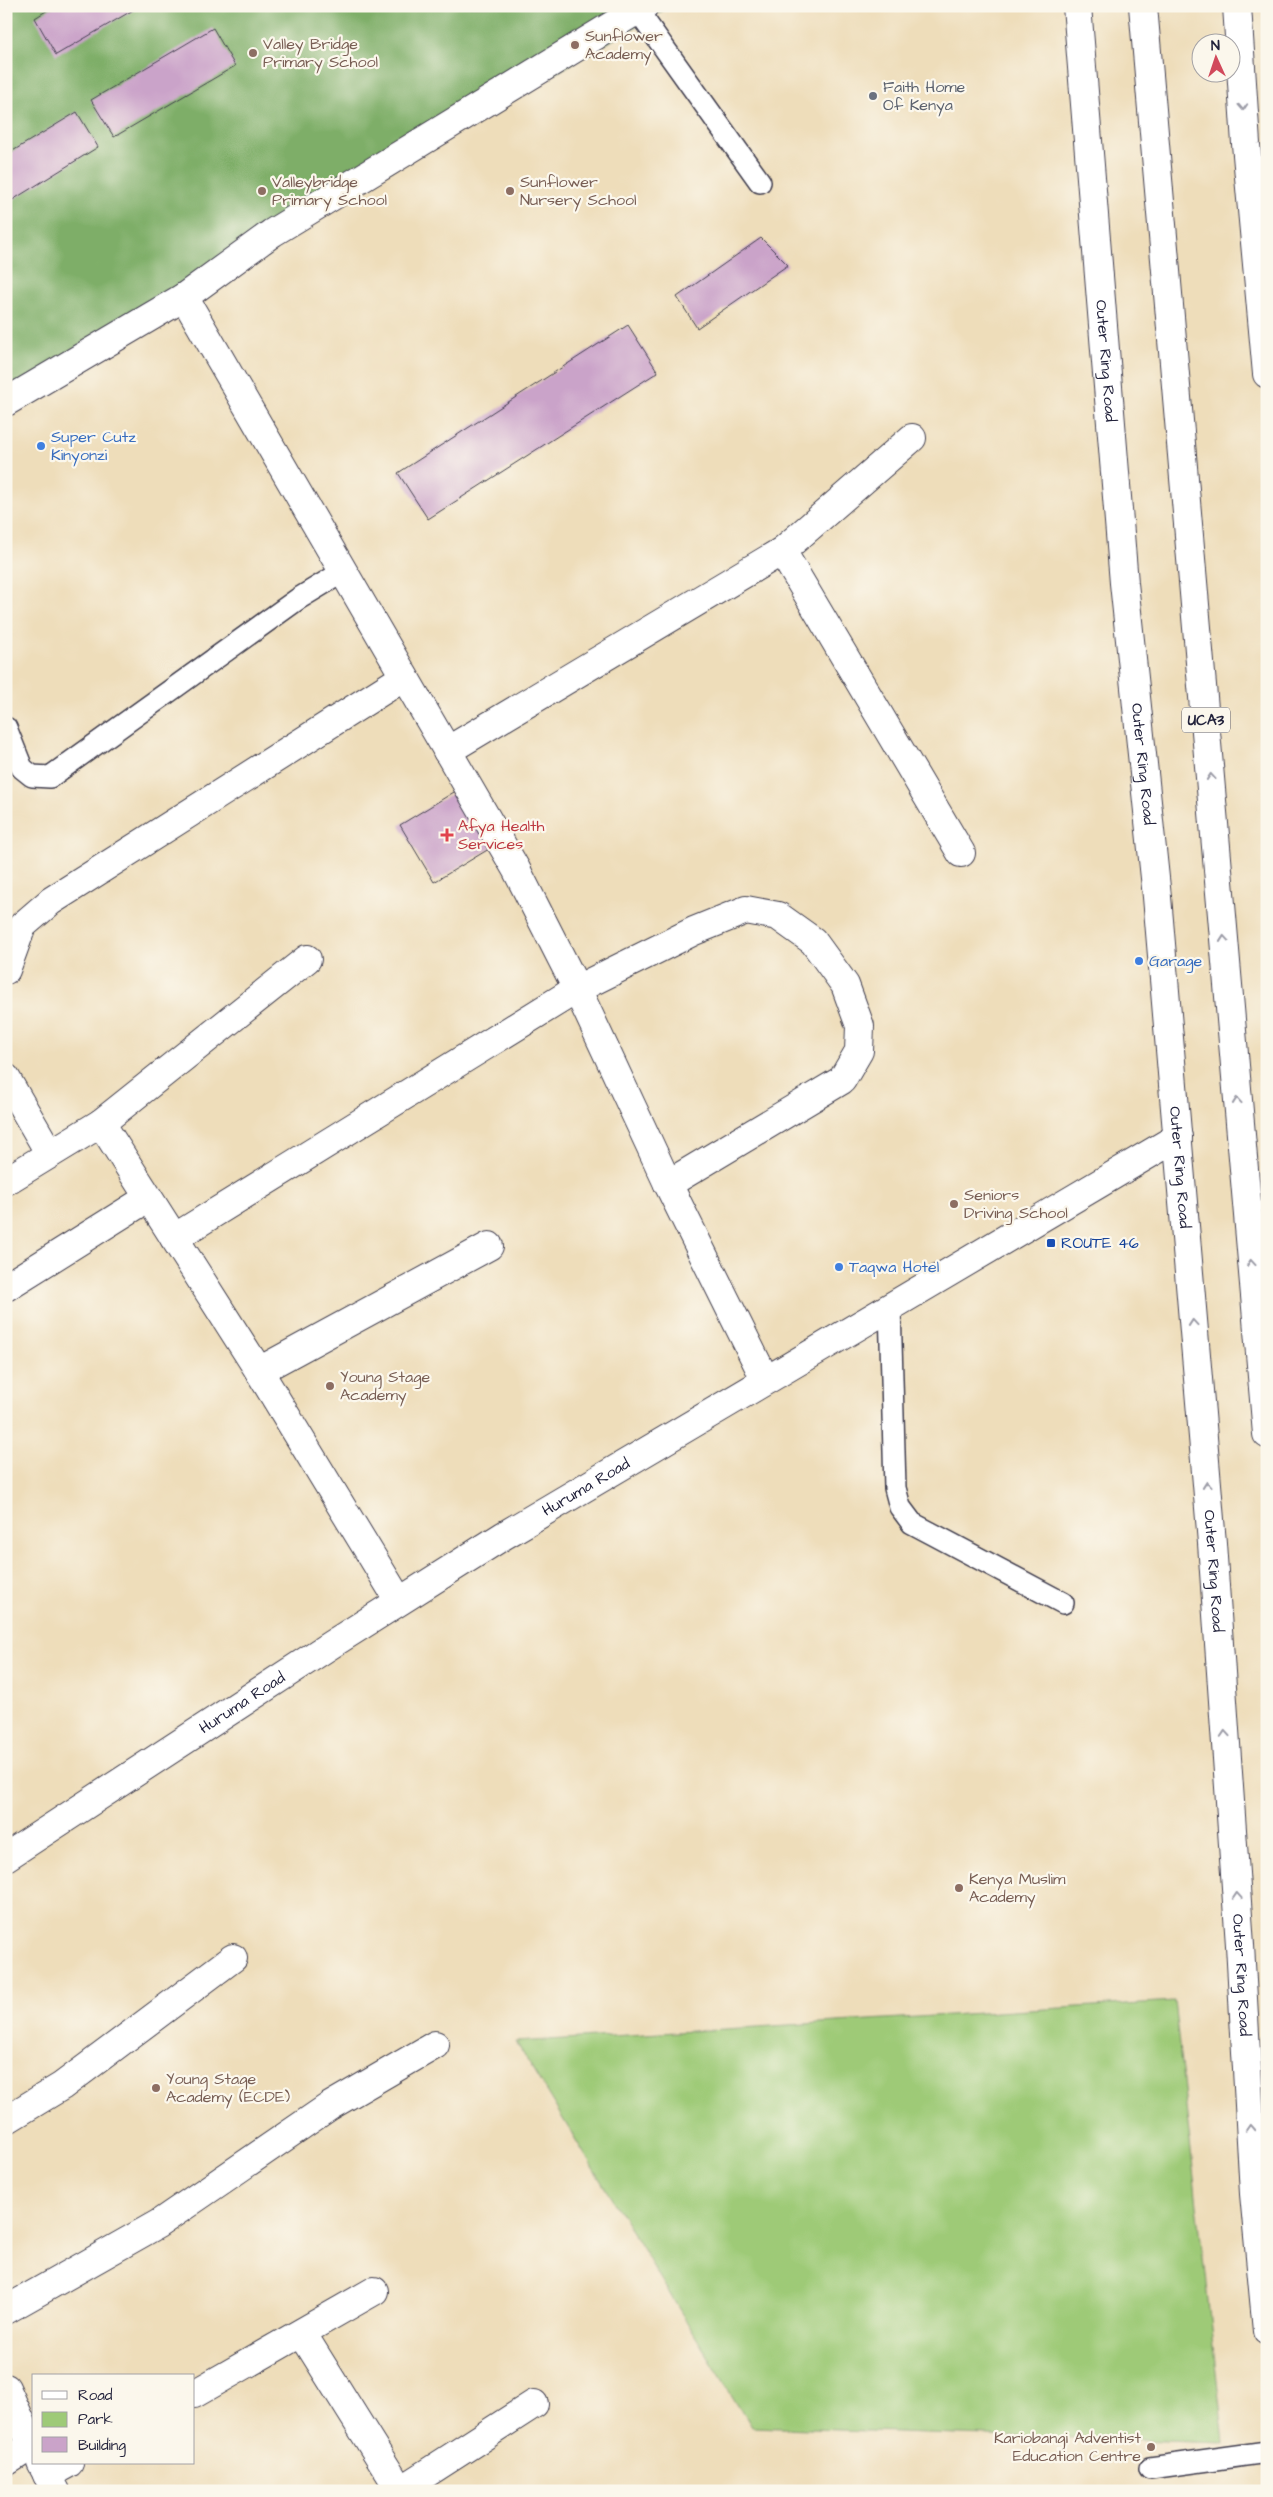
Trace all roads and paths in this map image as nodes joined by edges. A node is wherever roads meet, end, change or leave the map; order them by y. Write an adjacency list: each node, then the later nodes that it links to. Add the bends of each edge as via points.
1 (1077, 6): 21 (street, Outer Ring Road, via 1124,583 1158,897)
2 (1143, 6): 32 (street, UCA3, one-way to 2)
3 (1237, 6): 7 (street, one-way to 7)
4 (641, 8): 5 (lane); 6 (street, via 272,233)
5 (760, 182)
6 (184, 297): 8 (street); 11 (street)
7 (1267, 374)
8 (6, 402)
9 (912, 438): 10 (street)
10 (782, 551): 14 (street); 15 (street)
11 (344, 571): 12 (street); 13 (lane, via 298,599 50,777 32,776 22,768)
12 (404, 678): 14 (street); 17 (street, via 51,900 22,926)
13 (6, 728)
14 (447, 751): 18 (street, via 516,869)
15 (961, 854)
16 (307, 959): 20 (street)
17 (6, 970)
18 (577, 989): 24 (street); 24 (street, via 694,931 746,910 778,916 813,941 845,985 860,1026 859,1051 842,1080); 26 (street)
19 (6, 1078): 22 (street)
20 (101, 1123): 22 (street); 25 (street)
21 (1178, 1137): 29 (street, Huruma Road); 41 (street, Outer Ring Road, one-way to 21, via 1254,2194 1240,1935 1212,1543)
22 (50, 1154): 23 (street)
23 (6, 1181)
24 (668, 1184): 31 (street)
25 (148, 1198): 26 (street); 28 (street)
26 (174, 1238): 30 (street)
27 (489, 1246): 30 (street)
28 (6, 1287)
29 (890, 1306): 31 (street, Huruma Road); 34 (lane, via 894,1488 900,1507 912,1523)
30 (259, 1371): 33 (street)
31 (765, 1379): 33 (street, Huruma Road)
32 (1267, 1434)
33 (400, 1601): 35 (street, Huruma Road)
34 (1062, 1603)
35 (7, 1856)
36 (233, 1958): 38 (street, via 62,2086)
37 (435, 2044): 40 (street, via 330,2106 158,2224)
38 (6, 2120)
39 (374, 2291): 42 (street)
40 (6, 2310)
41 (1267, 2331)
42 (302, 2333): 44 (street); 53 (street)
43 (6, 2388): 46 (street)
44 (195, 2393)
45 (534, 2404): 53 (street)
46 (32, 2438)
47 (1267, 2452): 52 (lane)
48 (6, 2462): 49 (street)
49 (32, 2464)
50 (33, 2464): 51 (street)
51 (46, 2465)
52 (1150, 2468)
53 (399, 2491)

